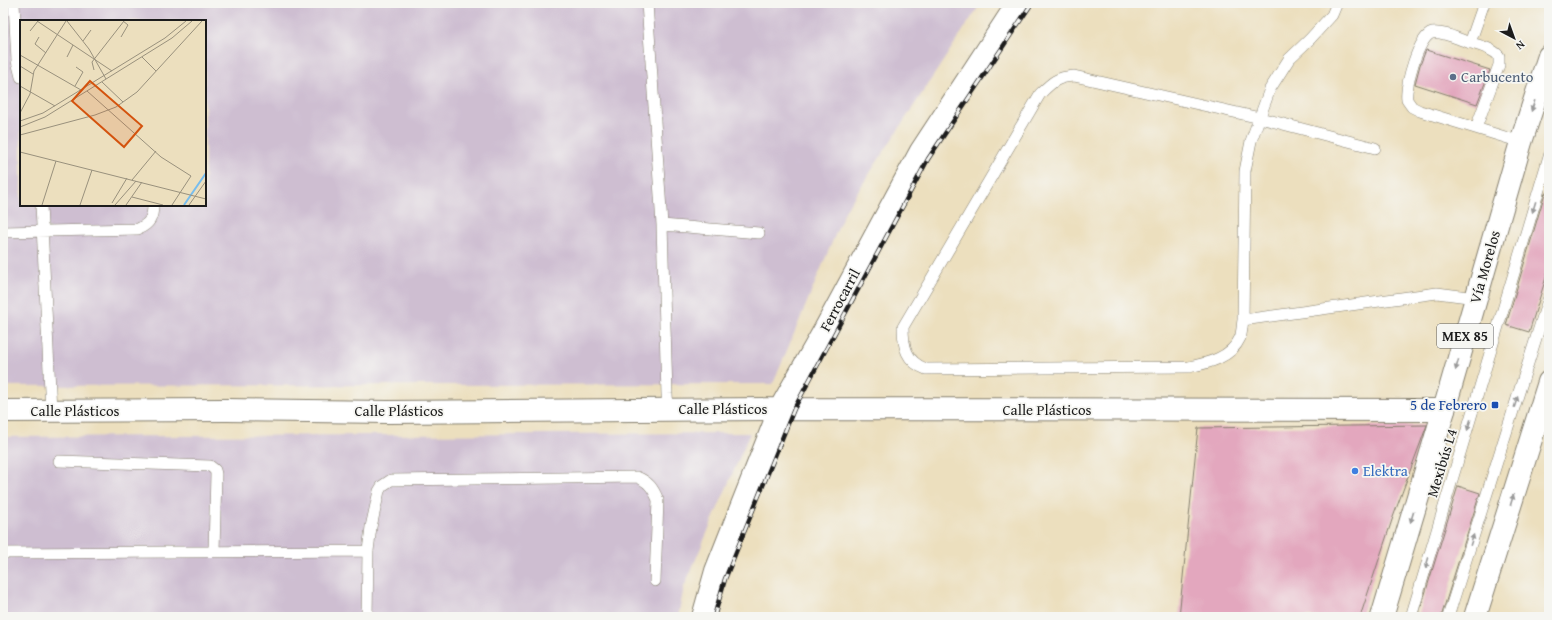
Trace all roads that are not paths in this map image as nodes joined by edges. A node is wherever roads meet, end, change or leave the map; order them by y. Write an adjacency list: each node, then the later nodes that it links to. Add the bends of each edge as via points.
1 (14, 3): 8 (lane, via 16,61)
2 (647, 3): 16 (lane)
3 (1018, 3): 25 (street, Ferrocarril, via 921,151)
4 (1337, 3): 9 (lane, via 1332,14 1289,59 1270,89)
5 (1484, 3): 6 (lane)
6 (1470, 43): 10 (lane, via 1496,53 1500,60); 10 (lane, via 1438,32 1430,34 1420,47 1406,94 1407,100 1420,111)
7 (1549, 56): 11 (street, Vía Morelos / MEX 85, one-way to 11)
8 (20, 74)
9 (1260, 118): 12 (lane); 22 (lane, via 1251,141 1245,171); 22 (lane, via 1074,76 1062,77 1051,83 1027,114 903,327 903,341 907,355 914,363 926,369 1190,367 1211,362 1232,349 1240,338)
10 (1476, 128): 11 (lane)
11 (1521, 142): 21 (street, Vía Morelos / MEX 85)
12 (1375, 148)
13 (1549, 156): 37 (lane, Mexibús L4, one-way to 37)
14 (41, 206): 17 (lane)
15 (153, 206): 17 (lane, via 148,224 138,229)
16 (662, 225): 19 (lane); 24 (lane)
17 (42, 231): 18 (lane); 28 (lane)
18 (3, 232)
19 (759, 233)
20 (1549, 297): 38 (lane, one-way to 20)
21 (1476, 298): 22 (lane, via 1437,293); 26 (street, Vía Morelos / MEX 85, one-way to 26)
22 (1243, 320)
23 (1549, 382): 39 (street, one-way to 23)
24 (668, 409): 25 (street, Calle Plásticos); 28 (street, Calle Plásticos, via 388,412)
25 (780, 409): 26 (street, Calle Plásticos); 35 (street, Ferrocarril, via 716,571)
26 (1444, 410): 36 (street, Vía Morelos / MEX 85, one-way to 36)
27 (3, 411): 28 (street, Calle Plásticos)
28 (50, 411)
29 (59, 461): 30 (lane, via 210,466 216,474)
30 (214, 551): 31 (lane); 32 (lane)
31 (368, 551): 33 (lane, via 379,491 391,480 637,477 650,485 658,500); 34 (lane)
32 (3, 553)
33 (655, 581)
34 (368, 617)
35 (702, 617)
36 (1382, 617)
37 (1411, 617)
38 (1448, 617)
39 (1475, 617)

